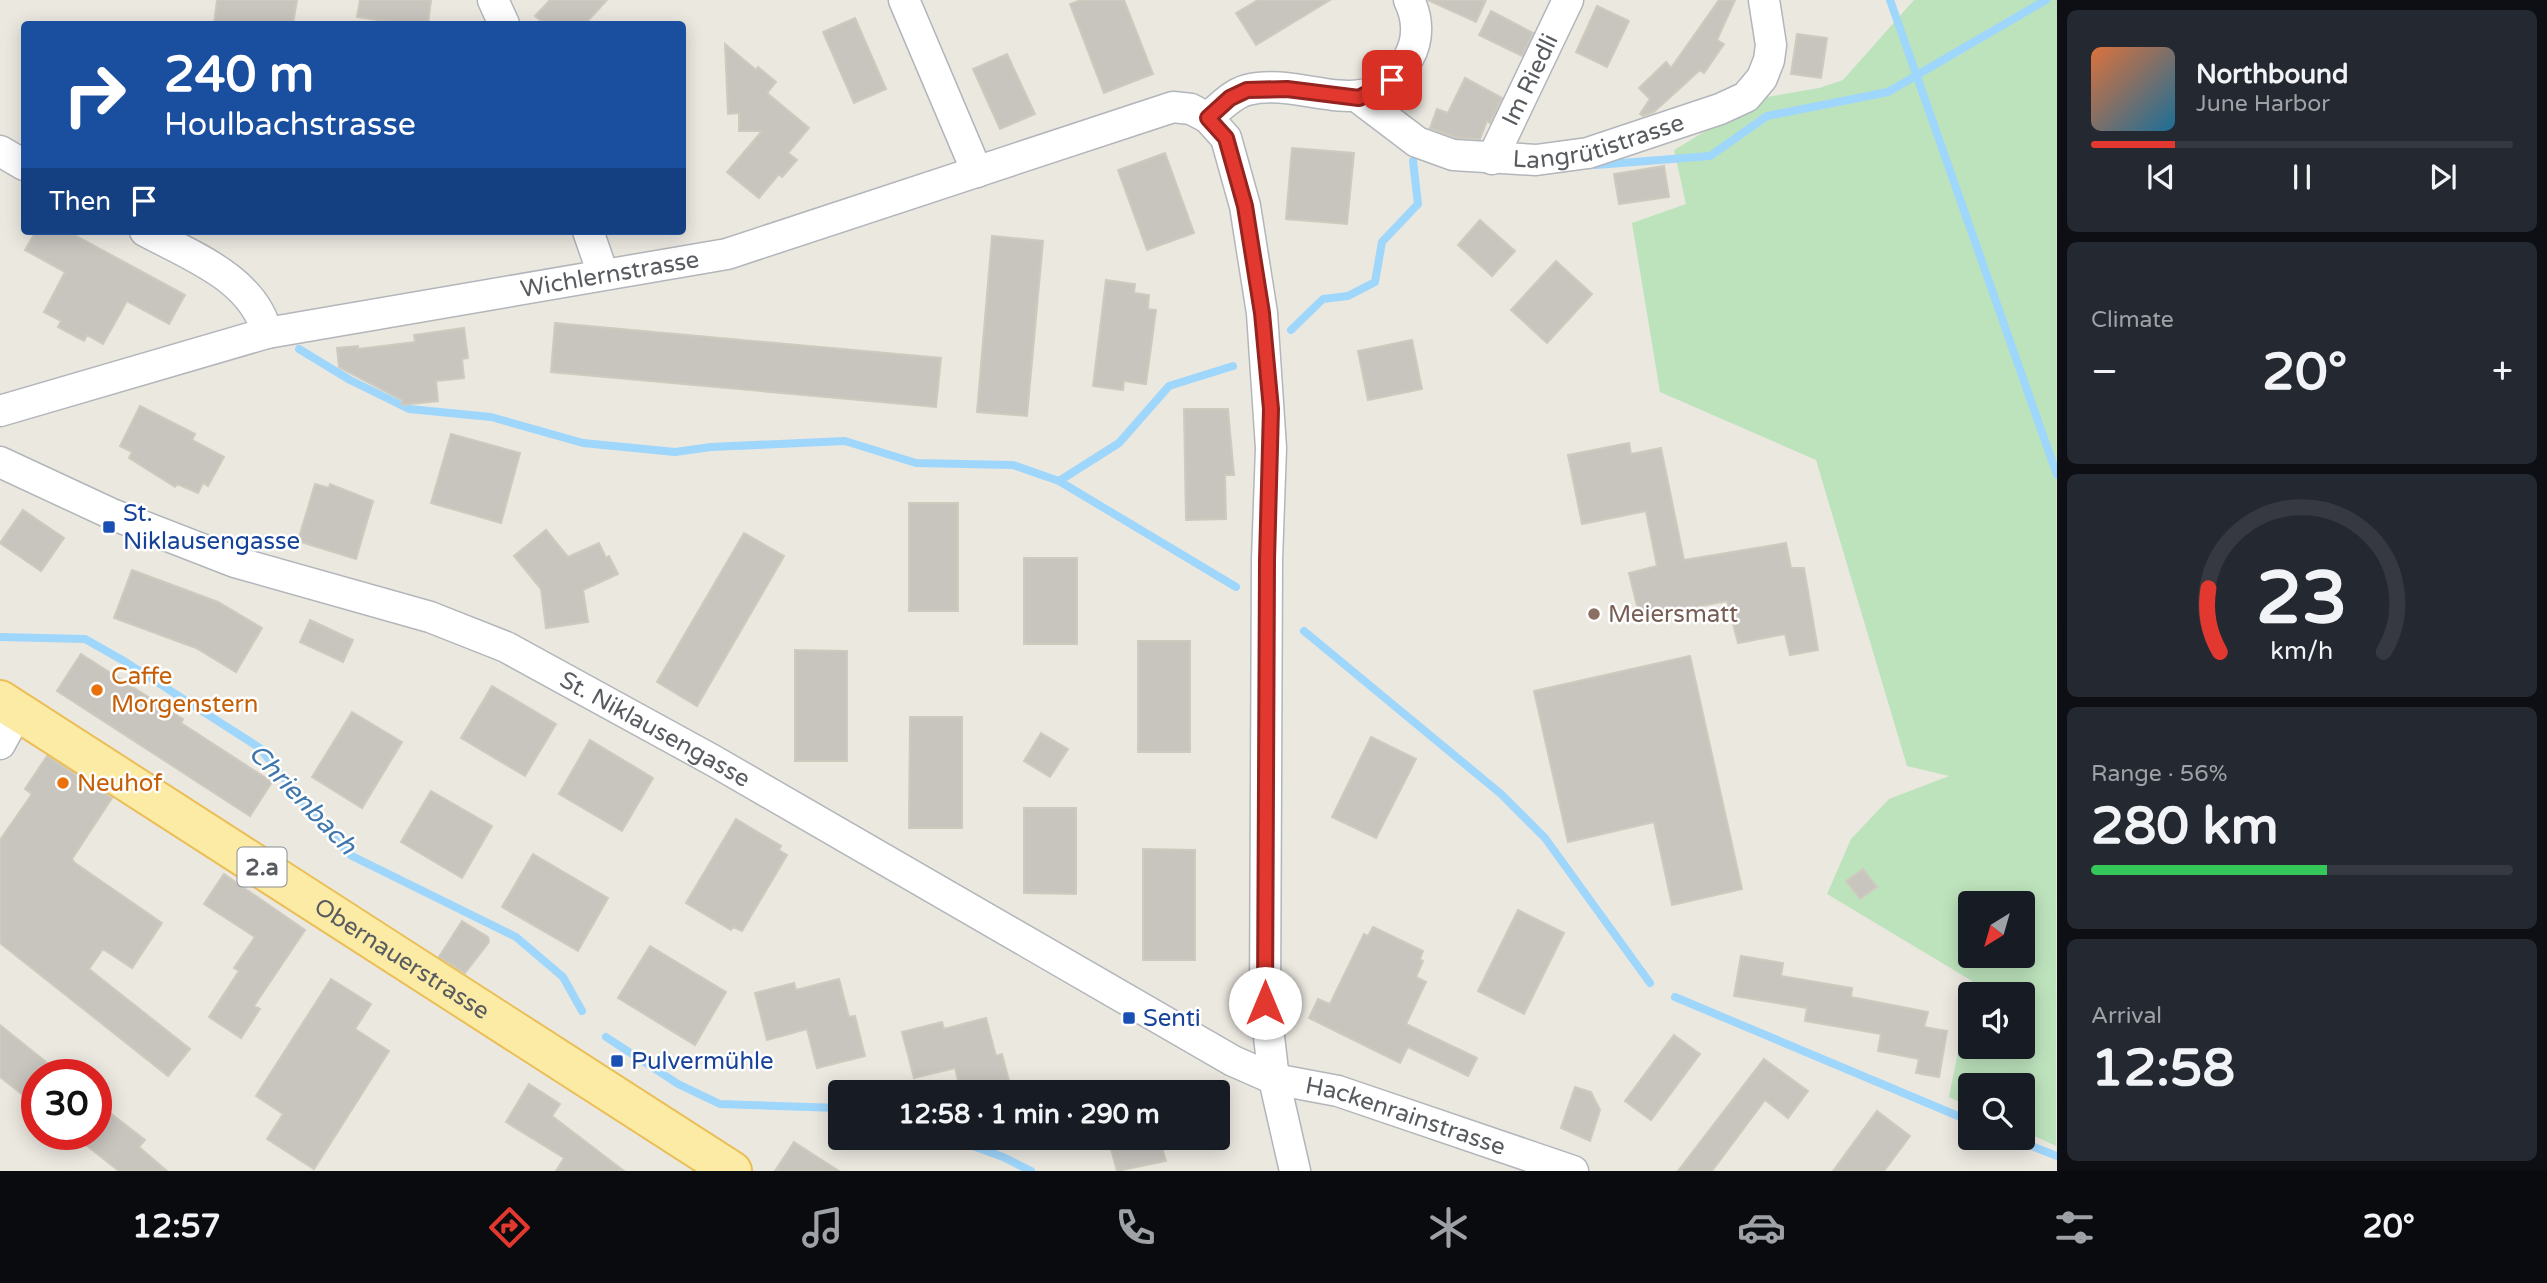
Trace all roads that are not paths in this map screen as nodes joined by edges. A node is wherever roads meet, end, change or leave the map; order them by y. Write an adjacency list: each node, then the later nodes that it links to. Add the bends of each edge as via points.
1 (493, 0): 6 (street)
2 (904, 0): 12 (street)
3 (1568, 0): 10 (street, Im Riedli)
4 (1764, 0): 10 (street, Langrütistrasse, via 1769,60 1762,78 1746,97 1588,153 1536,160)
5 (1416, 3): 7 (street, via 1417,30 1403,69 1381,88)
6 (503, 21)
7 (1359, 98): 8 (street, via 1287,89 1247,90); 10 (street, Langrütistrasse, via 1417,142 1453,155)
8 (1208, 118): 12 (street, Wichlernstrasse, via 1173,107); 21 (street, via 1226,138 1245,206 1271,409 1265,1003)
9 (0, 151): 11 (street)
10 (1492, 159)
11 (21, 163)
12 (977, 172): 15 (street, Wichlernstrasse, via 727,254)
13 (152, 235): 16 (street, via 235,282 262,314)
14 (589, 235): 15 (street)
15 (603, 274): 16 (street, Wichlernstrasse)
16 (267, 332): 17 (street, Wichlernstrasse)
17 (0, 411)
18 (0, 462): 21 (street, St. Niklausengasse, via 114,515 235,562 430,617 506,647 714,761 1163,1023)
19 (9, 705): 20 (street); 22 (main road, Obernauerstrasse / 2.a)
20 (0, 744)
21 (1274, 1079): 23 (street); 24 (street, Hackenrainstrasse, via 1338,1091)
22 (732, 1171)
23 (1295, 1171)
24 (1573, 1171)

